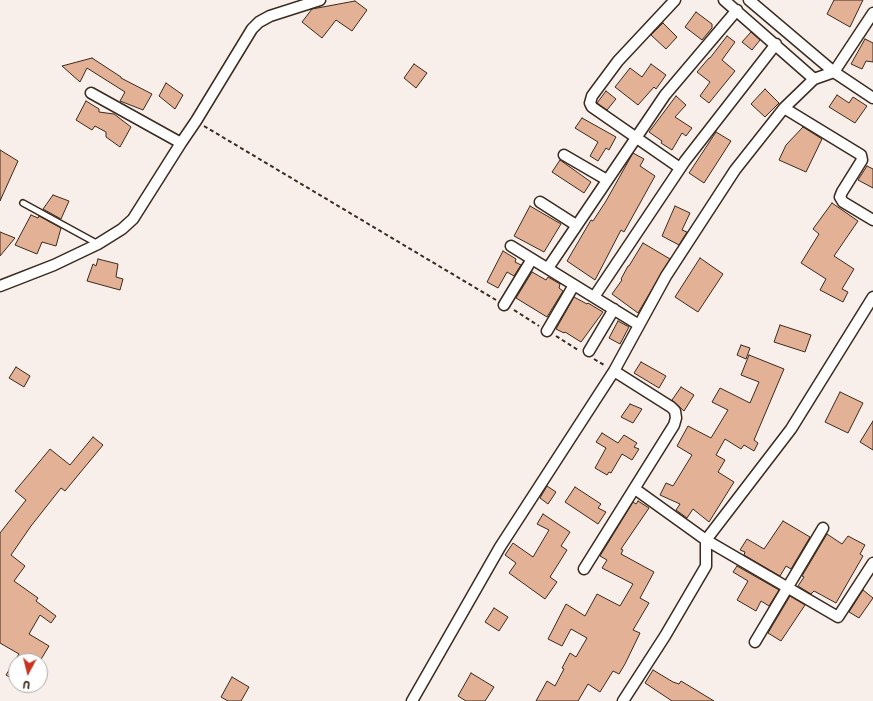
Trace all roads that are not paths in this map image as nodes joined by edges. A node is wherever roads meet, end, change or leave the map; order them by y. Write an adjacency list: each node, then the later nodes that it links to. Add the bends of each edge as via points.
1 (320, 0): 14 (street, via 281,11 255,26 196,122)
2 (675, 0): 13 (street, via 618,61 591,98 592,107)
3 (724, 0): 5 (street)
4 (749, 0): 8 (street)
5 (737, 10): 7 (street); 13 (street, via 665,95)
6 (873, 13): 8 (street)
7 (776, 44): 9 (street); 16 (street)
8 (834, 72): 9 (street); 11 (street)
9 (814, 79): 12 (street)
10 (91, 92): 14 (street)
11 (873, 98)
12 (784, 108): 20 (street, via 861,155 862,160 840,197 843,202); 32 (street, via 735,170 666,276)
13 (636, 136): 16 (street); 17 (street)
14 (180, 143): 22 (street, via 133,219)
15 (564, 155): 17 (street)
16 (680, 168): 28 (street)
17 (606, 180): 21 (street)
18 (540, 202): 21 (street)
19 (23, 203): 22 (lane)
20 (873, 220)
21 (576, 225): 25 (street)
22 (98, 244): 27 (street)
23 (511, 246): 24 (street)
24 (532, 259): 25 (street); 30 (street)
25 (548, 268): 26 (street)
26 (574, 285): 28 (street); 33 (street)
27 (0, 286)
28 (594, 297): 31 (street)
29 (873, 297): 38 (street, via 790,429)
30 (504, 305)
31 (614, 309): 32 (street); 34 (street)
32 (639, 325): 35 (street)
33 (547, 331)
34 (588, 353)
35 (614, 371): 36 (street, via 671,407 676,414 674,425); 43 (street, via 500,547)
36 (635, 488): 38 (street); 40 (street)
37 (823, 528): 41 (street)
38 (706, 540): 41 (street); 44 (street, via 706,566)
39 (873, 563): 41 (street, via 838,617)
40 (584, 569)
41 (787, 588): 42 (street)
42 (755, 642)
43 (412, 701)
44 (623, 701)

